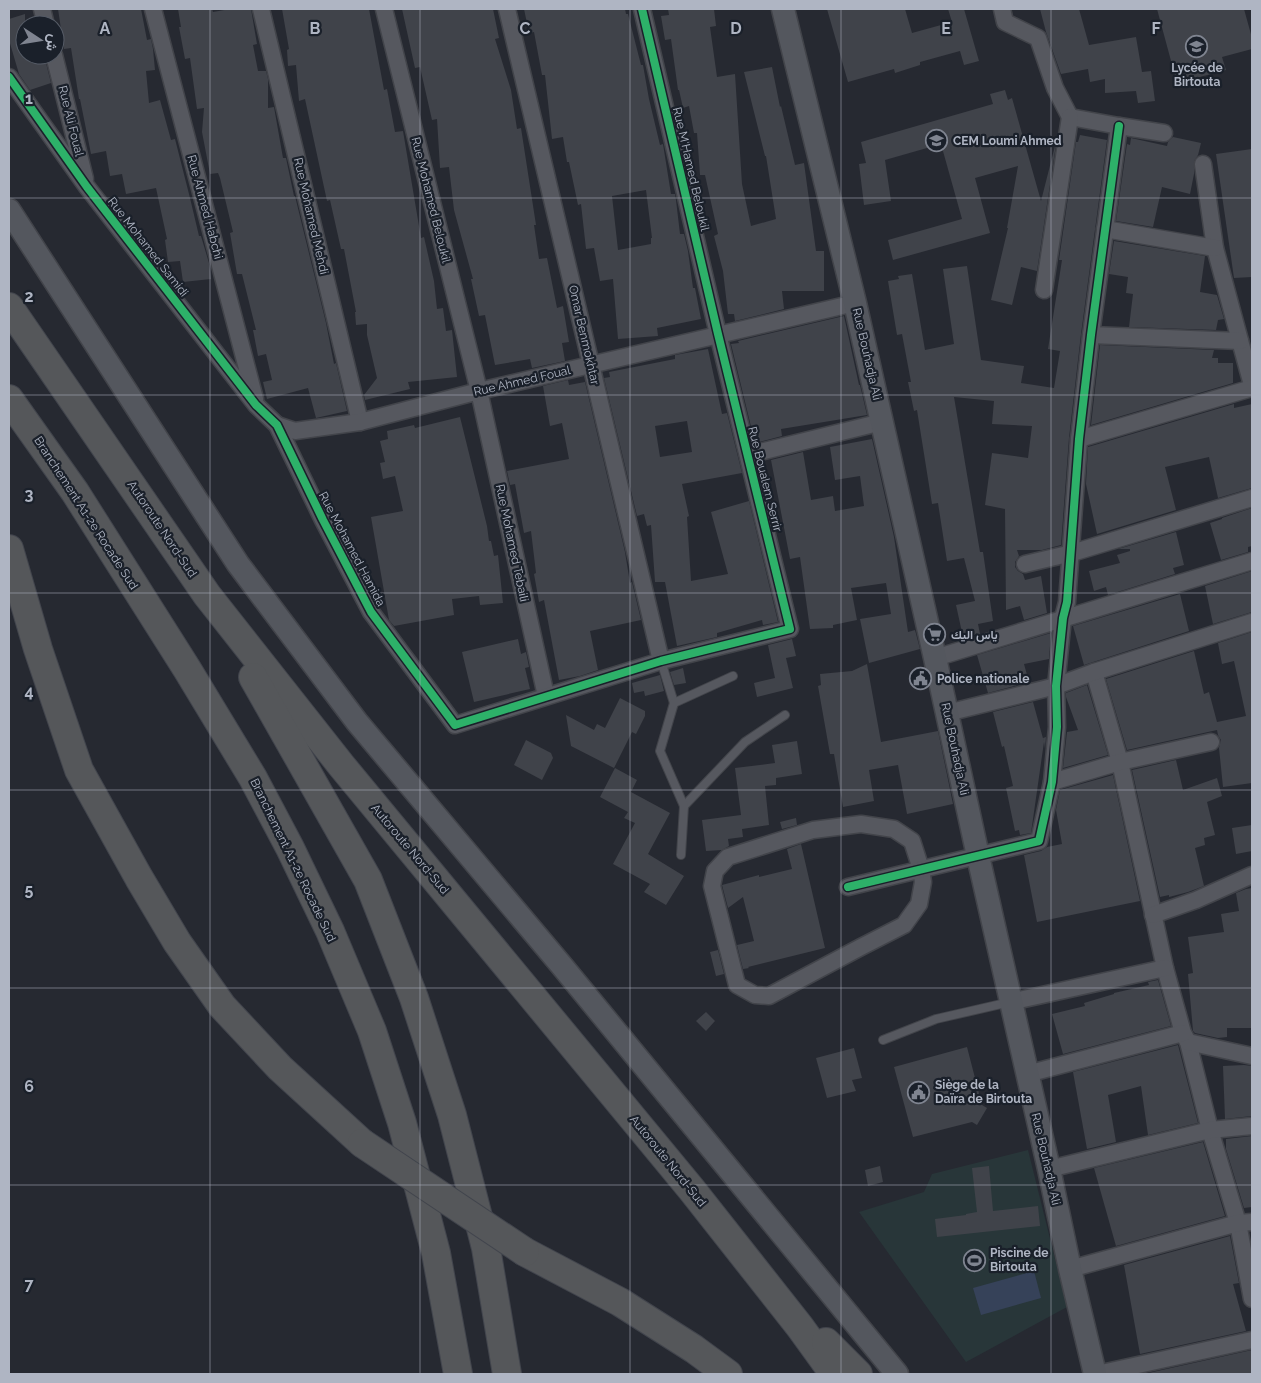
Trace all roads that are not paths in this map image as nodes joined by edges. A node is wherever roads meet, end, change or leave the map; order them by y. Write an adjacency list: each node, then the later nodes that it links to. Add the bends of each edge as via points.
1 (153, 9): 28 (street, Rue Ahmed Habchi)
2 (261, 9): 29 (street, Rue Mohamed Mehdi)
3 (384, 9): 26 (street, Rue Mohamed Beloukil)
4 (507, 9): 24 (street, Omar Benmokhtar)
5 (642, 9): 21 (street, Rue M'Hamed Beloukil)
6 (1002, 9): 10 (street, via 1005,22 1038,38 1055,88)
7 (779, 10): 19 (main road, Rue Bouhadja Ali)
8 (57, 65): 14 (street, Rue Ali Foual)
9 (9, 77): 14 (street, Rue Mohamed Samidi)
10 (1070, 116): 11 (street); 18 (street)
11 (1119, 126): 12 (street); 16 (street)
12 (1164, 133)
13 (1202, 164): 17 (street)
14 (88, 187): 28 (street, Rue Mohamed Samidi)
15 (9, 210): 80 (main road, via 238,564 357,722)
16 (1105, 229): 17 (street); 22 (street)
17 (1215, 248): 23 (street)
18 (1044, 290)
19 (855, 303): 21 (street, Rue Ahmed Foual); 30 (main road, Rue Bouhadja Ali)
20 (9, 307): 39 (highway, Autoroute Nord-Sud)
21 (718, 334): 24 (street, Rue Ahmed Foual); 33 (street, Rue Boualem Serrir)
22 (1091, 335): 23 (street); 32 (street)
23 (1240, 341): 25 (street)
24 (592, 365): 26 (street, Rue Ahmed Foual); 43 (street, Omar Benmokhtar)
25 (1252, 386): 32 (street)
26 (479, 391): 29 (street, Rue Ahmed Foual); 47 (street, Rue Mohamed Tebaili)
27 (9, 398): 75 (highway, Branchement A1-2e Rocade Sud, via 74,492 253,778 330,931 372,1031 402,1122 436,1253)
28 (256, 405): 31 (street, Rue Mohamed Samidi)
29 (360, 422): 31 (street, Rue Ahmed Foual, via 295,431)
30 (882, 422): 33 (street); 42 (main road, Rue Bouhadja Ali)
31 (277, 425): 47 (street, Rue Mohamed Hamida, via 370,612 455,725)
32 (1079, 439): 36 (street)
33 (748, 455): 43 (street, Rue Boualem Serrir, via 790,629)
34 (1252, 498): 36 (street)
35 (9, 549): 77 (highway, bridge, via 38,649 79,770 176,942 222,1006 280,1068 362,1142 526,1252 620,1302)
36 (1072, 553): 38 (street); 40 (street)
37 (1252, 561): 40 (street)
38 (1025, 564)
39 (207, 595): 72 (highway, Autoroute Nord-Sud, via 341,765); 76 (highway, via 368,880 414,998 452,1115 486,1248)
40 (1063, 618): 42 (street); 46 (street)
41 (1252, 622): 44 (street)
42 (935, 658): 49 (main road, Rue Bouhadja Ali)
43 (661, 661): 47 (street); 48 (lane)
44 (1094, 672): 46 (street); 52 (street)
45 (733, 676): 48 (lane)
46 (1056, 686): 49 (street); 53 (street, via 1057,727)
47 (546, 696)
48 (674, 703): 54 (lane, via 660,751)
49 (947, 713): 56 (main road, Rue Bouhadja Ali)
50 (785, 715): 54 (lane, via 744,742)
51 (1211, 742): 52 (street)
52 (1120, 762): 53 (street); 60 (street)
53 (1052, 782): 56 (street, via 1039,841)
54 (684, 806): 55 (lane)
55 (681, 855)
56 (978, 856): 57 (street); 62 (main road, Rue Bouhadja Ali)
57 (921, 869): 57 (street, via 912,841 894,829 861,824 813,830 728,857 715,871 712,886 737,985 755,996 770,996 904,925 919,904 923,882); 59 (street)
58 (1252, 875): 60 (street)
59 (848, 887)
60 (1153, 915): 61 (street)
61 (1165, 968): 62 (street); 63 (street)
62 (1010, 1002): 64 (lane, via 936,1019); 66 (main road, Rue Bouhadja Ali)
63 (1186, 1037): 65 (street); 66 (street); 68 (street)
64 (883, 1040)
65 (1252, 1056)
66 (1027, 1074): 69 (main road, Rue Bouhadja Ali)
67 (1252, 1126): 68 (street)
68 (1210, 1130): 69 (street); 70 (street)
69 (1049, 1170): 71 (main road, Rue Bouhadja Ali)
70 (1245, 1222): 71 (street); 73 (street)
71 (1070, 1270): 81 (main road, Rue Bouhadja Ali)
72 (761, 1277): 78 (highway, Autoroute Nord-Sud); 79 (highway)
73 (1252, 1299)
74 (1252, 1340): 81 (street)
75 (458, 1374)
76 (507, 1374)
77 (728, 1374)
78 (834, 1374)
79 (858, 1374)
80 (897, 1374)
81 (1096, 1374)

